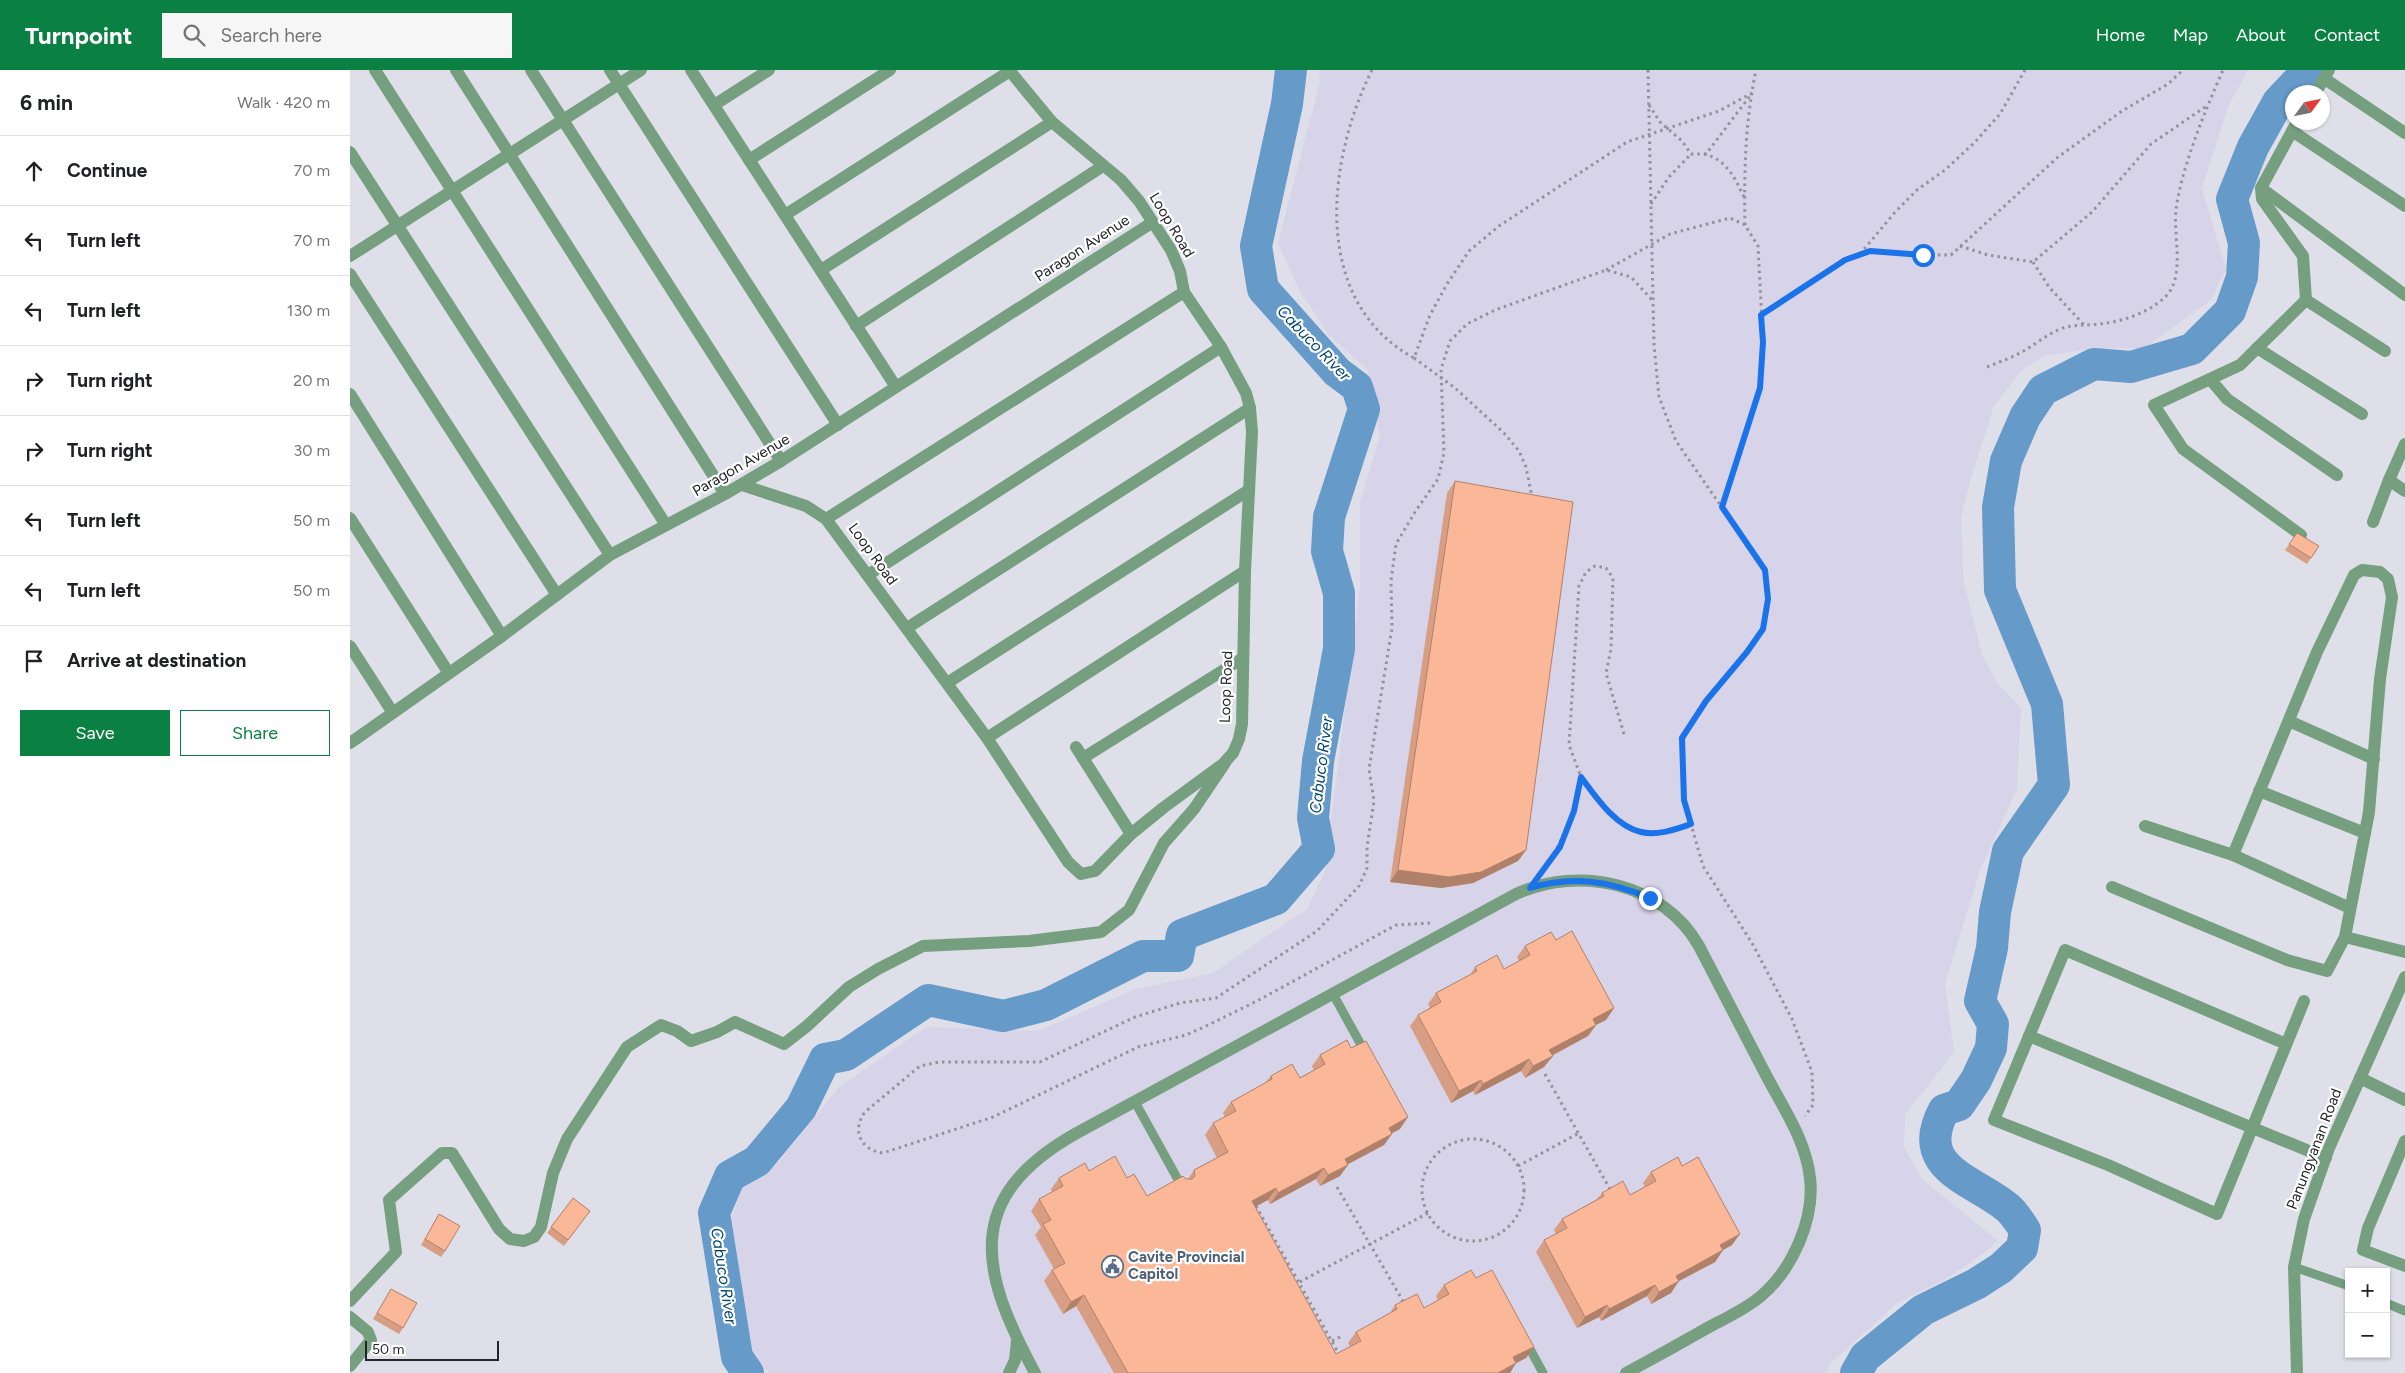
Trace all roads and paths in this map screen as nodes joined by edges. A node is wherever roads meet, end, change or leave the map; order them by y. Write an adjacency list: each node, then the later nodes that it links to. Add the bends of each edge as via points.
1 (375, 70): 37 (street)
2 (456, 70): 31 (street)
3 (531, 70): 23 (street)
4 (610, 70): 17 (street)
5 (640, 70): 17 (street)
6 (691, 70): 22 (street)
7 (770, 70): 22 (street)
8 (890, 70): 34 (street)
9 (1009, 70): 24 (street, Loop Road); 41 (street)
10 (1372, 70): 63 (path, via 1351,119 1343,151 1337,224 1340,259 1364,314 1380,335)
11 (1648, 70): 20 (path)
12 (1756, 70): 19 (path)
13 (2025, 70): 47 (path, via 2000,114 1959,157 1917,190)
14 (2183, 70): 46 (path, via 2168,84 2122,111 2058,156)
15 (2224, 70): 21 (path)
16 (2327, 74): 18 (street); 28 (street)
17 (619, 84): 23 (street); 71 (street)
18 (2320, 85)
19 (1752, 94): 25 (path, via 1719,112); 33 (path); 38 (path, via 1748,113)
20 (1649, 104): 25 (path); 29 (path)
21 (2208, 104): 49 (path, via 2151,144 2092,212); 58 (path, via 2181,184 2174,228 2176,277 2168,294 2149,308 2116,322)
22 (714, 105): 34 (street)
23 (563, 120): 31 (street); 73 (street)
24 (1052, 122): 35 (street, Loop Road); 50 (street)
25 (1666, 128): 29 (path); 32 (path, via 1682,141)
26 (2293, 130): 36 (street)
27 (2299, 130): 40 (street)
28 (2405, 133)
29 (1650, 134): 39 (path); 63 (path, via 1627,142 1498,226 1469,250 1430,315)
30 (350, 152): 44 (street)
31 (509, 154): 37 (street); 79 (street)
32 (1691, 154): 33 (path); 39 (path, via 1668,177)
33 (1706, 154): 38 (path, via 1728,168)
34 (749, 160): 41 (street)
35 (1103, 166): 42 (street, Loop Road, via 1130,190); 59 (street)
36 (2261, 188): 54 (street); 55 (street, via 2262,199 2303,256)
37 (452, 191): 44 (street); 85 (street)
38 (1744, 198): 43 (path)
39 (1651, 204): 45 (path)
40 (2405, 206)
41 (785, 215): 50 (street)
42 (1153, 222): 53 (street, Loop Road, via 1177,261); 67 (street, Paragon Avenue)
43 (1745, 225): 45 (path, via 1730,218 1670,234); 57 (path, via 1758,246)
44 (398, 226): 48 (street); 87 (street)
45 (1652, 244): 51 (path); 56 (path)
46 (1960, 246): 47 (path, via 1951,255 1870,251); 49 (path, via 1988,255)
47 (1859, 255): 57 (path, via 1845,260)
48 (350, 256)
49 (2033, 262): 58 (path, via 2049,287)
50 (821, 270): 59 (street)
51 (1606, 270): 56 (path, via 1631,277); 65 (path, via 1494,310 1467,324 1450,341)
52 (350, 274): 90 (street)
53 (1184, 292): 60 (street, Loop Road); 83 (street)
54 (2405, 295)
55 (2306, 300): 61 (street); 62 (street)
56 (1653, 301): 81 (path, via 1660,397 1676,441)
57 (1761, 315): 81 (path, via 1760,388)
58 (2084, 325): 64 (path, via 2057,331 2020,353)
59 (856, 326): 67 (street)
60 (1221, 347): 69 (street, Loop Road); 89 (street)
61 (2257, 348): 66 (street, via 2240,365); 70 (street)
62 (2385, 351)
63 (1414, 358): 65 (path)
64 (1987, 367)
65 (1441, 378): 80 (path, via 1504,433 1519,451 1526,467); 114 (path, via 1444,453 1438,479 1396,544 1391,581 1392,628 1369,769 1374,801 1367,847 1368,868 1359,886 1317,931 1216,998 1135,1017 1040,1062 940,1062 920,1066 866,1112 860,1120 859,1136 866,1147 883,1153 893,1152 992,1117 1133,1049 1204,1027 1396,925)
66 (2210, 379): 74 (street, via 2227,399); 86 (street, via 2154,406 2183,449)
67 (896, 387): 71 (street, Paragon Avenue)
68 (350, 394): 92 (street)
69 (1250, 408): 77 (street, Loop Road); 91 (street)
70 (2362, 414)
71 (838, 425): 73 (street, Paragon Avenue)
72 (2405, 444): 75 (street)
73 (781, 462): 76 (street, Paragon Avenue)
74 (2337, 475)
75 (2389, 480): 78 (street); 84 (street)
76 (742, 485): 79 (street, Paragon Avenue); 83 (street, Loop Road, via 806,506)
77 (1249, 490): 88 (street, Loop Road); 96 (street)
78 (2405, 491)
79 (725, 494): 85 (street, Paragon Avenue)
80 (1532, 502)
81 (1722, 507): 106 (path, via 1765,570 1768,599 1763,629 1706,701 1682,738 1684,800)
82 (350, 518): 95 (street)
83 (826, 519): 89 (street, Loop Road)
84 (2373, 522)
85 (666, 525): 87 (street, Paragon Avenue)
86 (2301, 535)
87 (610, 555): 90 (street, Paragon Avenue)
88 (1246, 571): 94 (street, Loop Road); 100 (street)
89 (868, 575): 91 (street, Loop Road)
90 (557, 595): 92 (street, Paragon Avenue)
91 (907, 628): 96 (street, Loop Road)
92 (502, 636): 95 (street, Paragon Avenue)
93 (350, 646): 97 (street)
94 (1243, 658): 102 (street, Loop Road, via 1242,724); 109 (street, via 1079,752)
95 (448, 672): 97 (street, Paragon Avenue)
96 (947, 683): 100 (street, Loop Road)
97 (393, 713): 101 (street, Paragon Avenue)
98 (2288, 721): 103 (street); 103 (street, via 2354,576 2362,570 2380,572 2388,579 2392,598 2380,679); 105 (street)
99 (1624, 734): 104 (path, via 1606,673 1611,649 1613,578 1606,568 1595,566 1586,572 1579,586 1569,745)
100 (987, 738): 109 (street, Loop Road, via 1076,871 1086,874 1095,871)
101 (350, 743)
102 (1232, 753): 109 (street, Loop Road, via 1223,764); 144 (street, via 1194,809 1164,843 1129,910 1101,932 1029,941 923,946 849,987 784,1044 735,1022 691,1041 677,1031 661,1026 627,1047 567,1139 553,1173 541,1227 534,1237 524,1241 510,1239 499,1229 452,1153 442,1153 389,1200 396,1252)
103 (2374, 759): 108 (street)
104 (1581, 777): 106 (path, via 1606,809 1641,832 1663,832); 112 (path, via 1574,811 1560,847)
105 (2259, 791): 108 (street); 110 (street)
106 (1691, 824): 128 (path, via 1703,866 1792,1019 1812,1072 1813,1105)
107 (2145, 826): 110 (street)
108 (2365, 833): 113 (street)
109 (1131, 834)
110 (2233, 855): 113 (street)
111 (2112, 887): 115 (street, via 2287,960 2326,971)
112 (1530, 888): 118 (street); 128 (street, via 1562,880 1593,880 1650,898 1679,918 1699,946)
113 (2350, 908): 115 (street)
114 (1432, 923)
115 (2344, 938): 116 (street)
116 (2405, 952)
117 (2405, 977): 124 (street, Panungyanan Road)
118 (1332, 994): 122 (lane); 126 (street)
119 (2304, 1001): 121 (street)
120 (2029, 1036): 121 (street, via 2065,950); 127 (street); 127 (street, via 1994,1120 2108,1165 2217,1214)
121 (2286, 1044): 127 (street)
122 (1371, 1064)
123 (1545, 1074): 129 (path)
124 (2360, 1078): 125 (street); 131 (street, Panungyanan Road)
125 (2405, 1100)
126 (1135, 1102): 133 (lane); 151 (street, via 1047,1151 1024,1171 1005,1198 993,1232 991,1254 1000,1299)
127 (2251, 1127): 131 (street)
128 (1795, 1132): 158 (street, via 1807,1161 1810,1193 1797,1246 1779,1277 1749,1305)
129 (1578, 1133): 132 (path); 135 (path)
130 (2405, 1141): 139 (street, via 2368,1228 2363,1250)
131 (2326, 1158): 140 (street, Panungyanan Road, via 2304,1219)
132 (1518, 1166): 137 (path, via 1523,1180 1522,1204 1511,1225 1498,1235 1483,1240 1451,1236); 137 (path, via 1506,1151 1491,1142 1457,1141 1441,1150 1423,1179 1423,1197)
133 (1181, 1185)
134 (1337, 1186): 138 (path)
135 (1612, 1192)
136 (1256, 1206): 141 (path)
137 (1428, 1214): 138 (path)
138 (1370, 1244): 141 (path); 145 (path)
139 (2405, 1266)
140 (2294, 1267): 142 (lane); 159 (street, Panungyanan Road)
141 (1299, 1282): 143 (path); 152 (path)
142 (2345, 1285)
143 (1290, 1287)
144 (350, 1301)
145 (1404, 1303)
146 (2390, 1305): 147 (lane)
147 (2405, 1311)
148 (350, 1317): 154 (street, via 368,1332 371,1340)
149 (1520, 1331): 157 (lane)
150 (1340, 1337): 152 (path)
151 (1017, 1341): 155 (street, via 1015,1360); 156 (street)
152 (1332, 1341): 153 (path)
153 (1341, 1358)
154 (350, 1366)
155 (1009, 1373)
156 (1035, 1373)
157 (1543, 1373)
158 (1626, 1373)
159 (2297, 1373)

